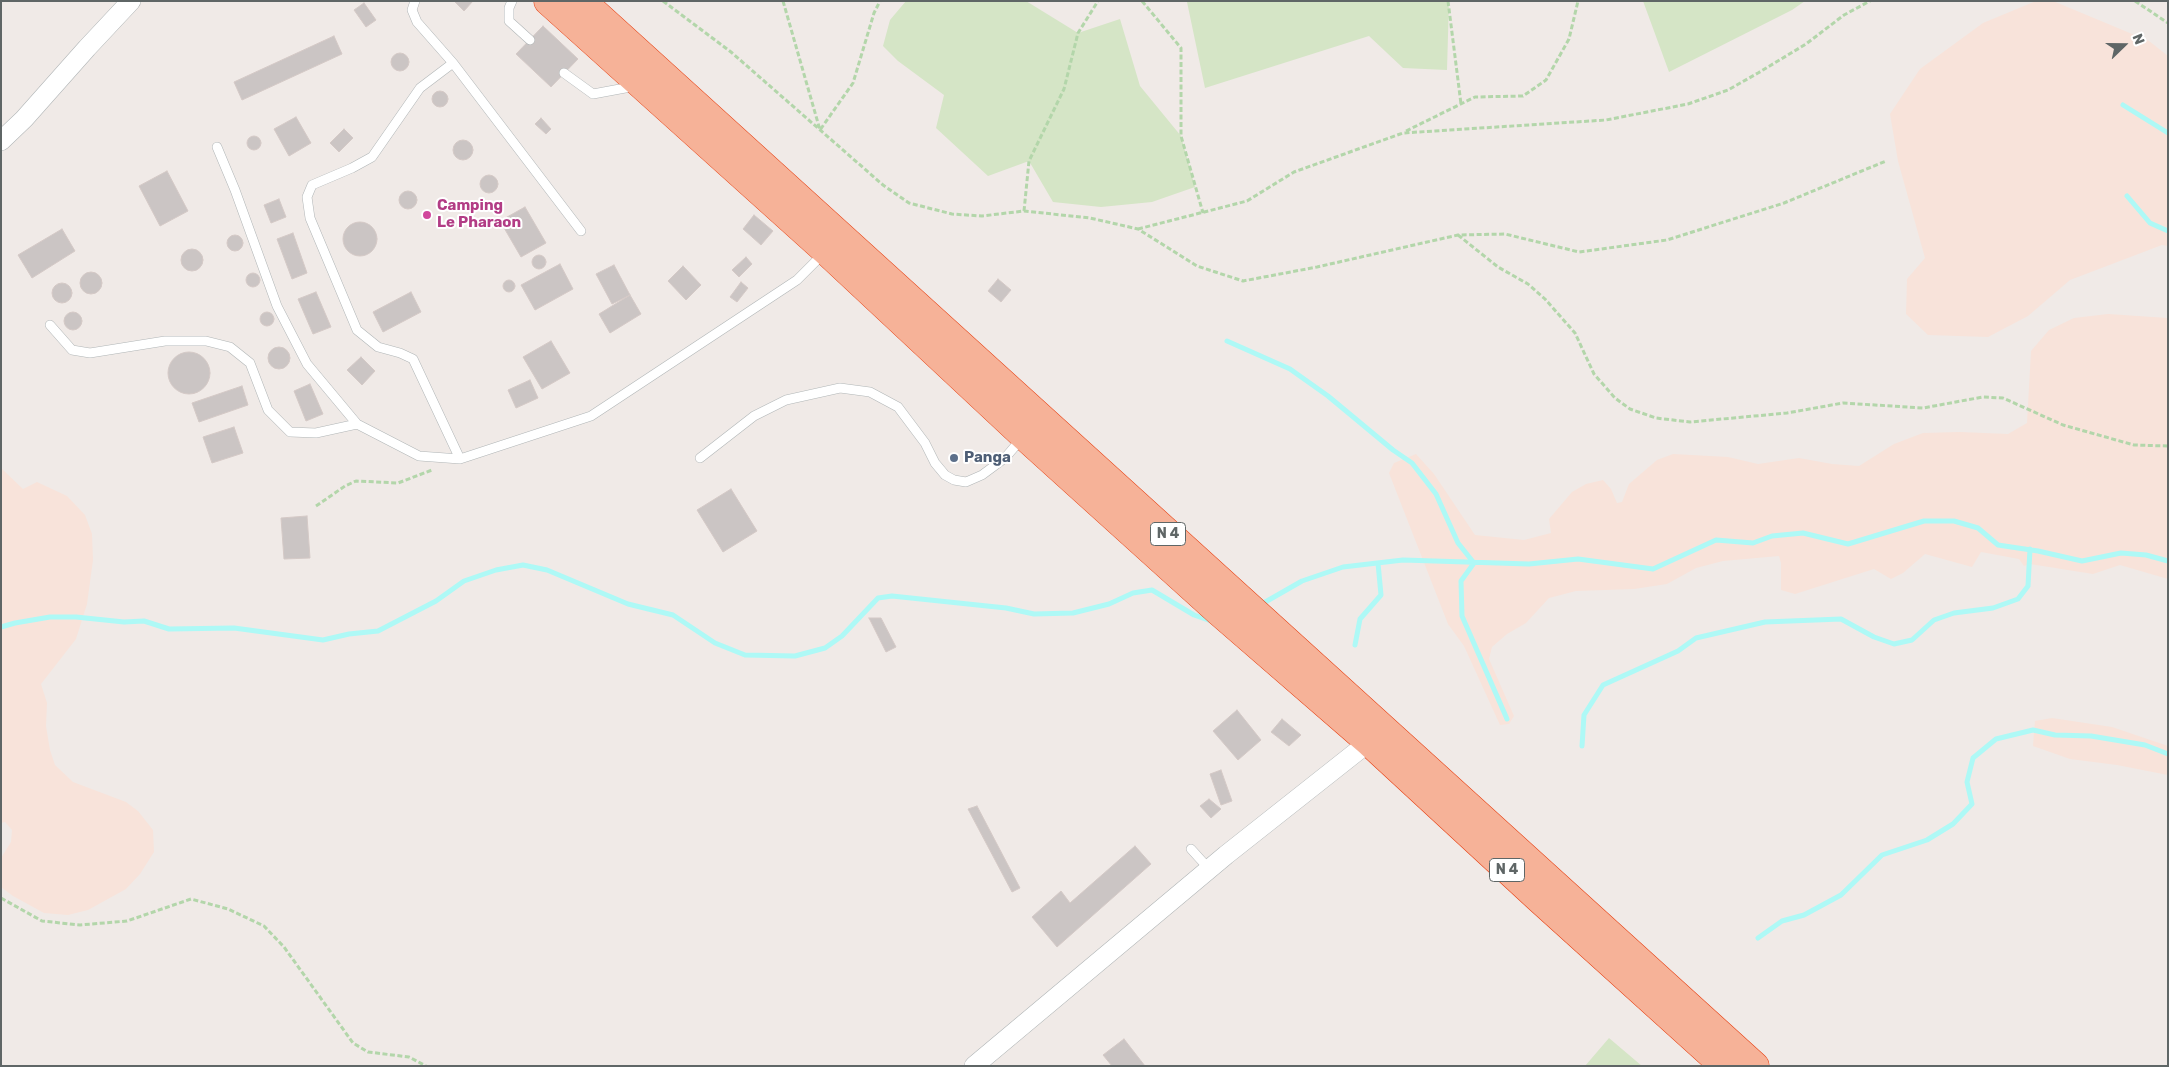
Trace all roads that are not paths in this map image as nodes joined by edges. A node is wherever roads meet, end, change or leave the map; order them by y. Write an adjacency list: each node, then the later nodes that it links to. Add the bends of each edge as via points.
1 (131, 1): 10 (street)
2 (416, 1): 7 (lane, via 412,10 417,22)
3 (512, 1): 6 (lane, via 508,21)
4 (548, 1): 9 (highway, N 4)
5 (582, 1): 24 (highway, N 4)
6 (530, 40)
7 (453, 64): 12 (lane); 18 (lane, via 420,88 372,157 312,185 307,197 310,218 357,330 378,348 413,359)
8 (564, 72): 9 (lane, via 593,94)
9 (641, 85): 13 (highway, N 4)
10 (1, 141)
11 (217, 147): 15 (lane, via 277,306 308,364)
12 (581, 231)
13 (826, 251): 16 (highway, N 4); 18 (lane, via 797,280 591,416)
14 (50, 325): 15 (lane, via 72,350 90,353 165,341 206,341 230,348 250,363 268,410 290,432 316,433)
15 (357, 424): 18 (lane, via 420,456)
16 (1024, 436): 17 (lane, via 1005,458 982,475 966,482 954,480 945,476 935,463 925,443 898,407 870,392 840,388 786,400 754,416); 19 (highway, N 4)
17 (700, 458)
18 (460, 459)
19 (1369, 742): 21 (street); 23 (highway, N 4)
20 (1191, 849): 21 (lane)
21 (1210, 870): 22 (street)
22 (974, 1066)
23 (1724, 1066)
24 (1754, 1066)

